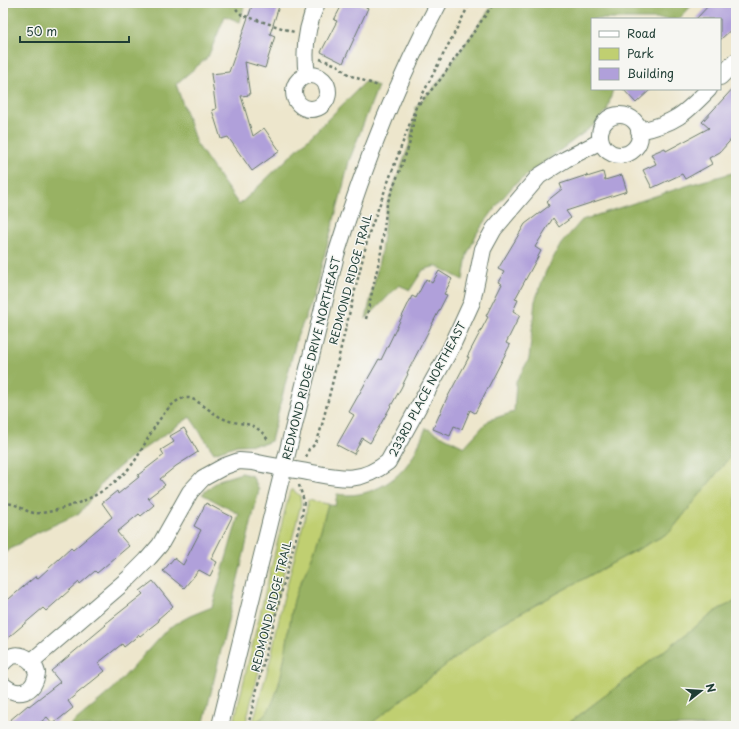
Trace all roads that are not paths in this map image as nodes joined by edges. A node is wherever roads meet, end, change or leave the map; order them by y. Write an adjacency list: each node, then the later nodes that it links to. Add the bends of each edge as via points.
1 (317, 3): 4 (street, via 305,43)
2 (438, 3): 9 (street, REDMOND RIDGE DRIVE NORTHEAST, via 393,95 356,188 329,283)
3 (736, 61): 5 (street)
4 (307, 75)
5 (721, 76)
6 (708, 90): 7 (street, via 683,115 671,122)
7 (640, 131): 8 (street, via 638,144 628,154 609,152); 8 (street, via 634,121 615,116 602,128)
8 (601, 141): 9 (street, 233RD PLACE NORTHEAST, via 539,176 494,229 483,249 472,302 451,348 388,462 363,477 349,478)
9 (284, 469): 10 (street, 233RD PLACE NORTHEAST, via 239,461 203,478 190,492 160,545 147,560); 13 (street, REDMOND RIDGE DRIVE NORTHEAST)
10 (32, 661): 11 (street, via 27,657 15,655); 12 (street, via 37,673 29,689 16,693)
11 (3, 663)
12 (3, 685)
13 (220, 726)

